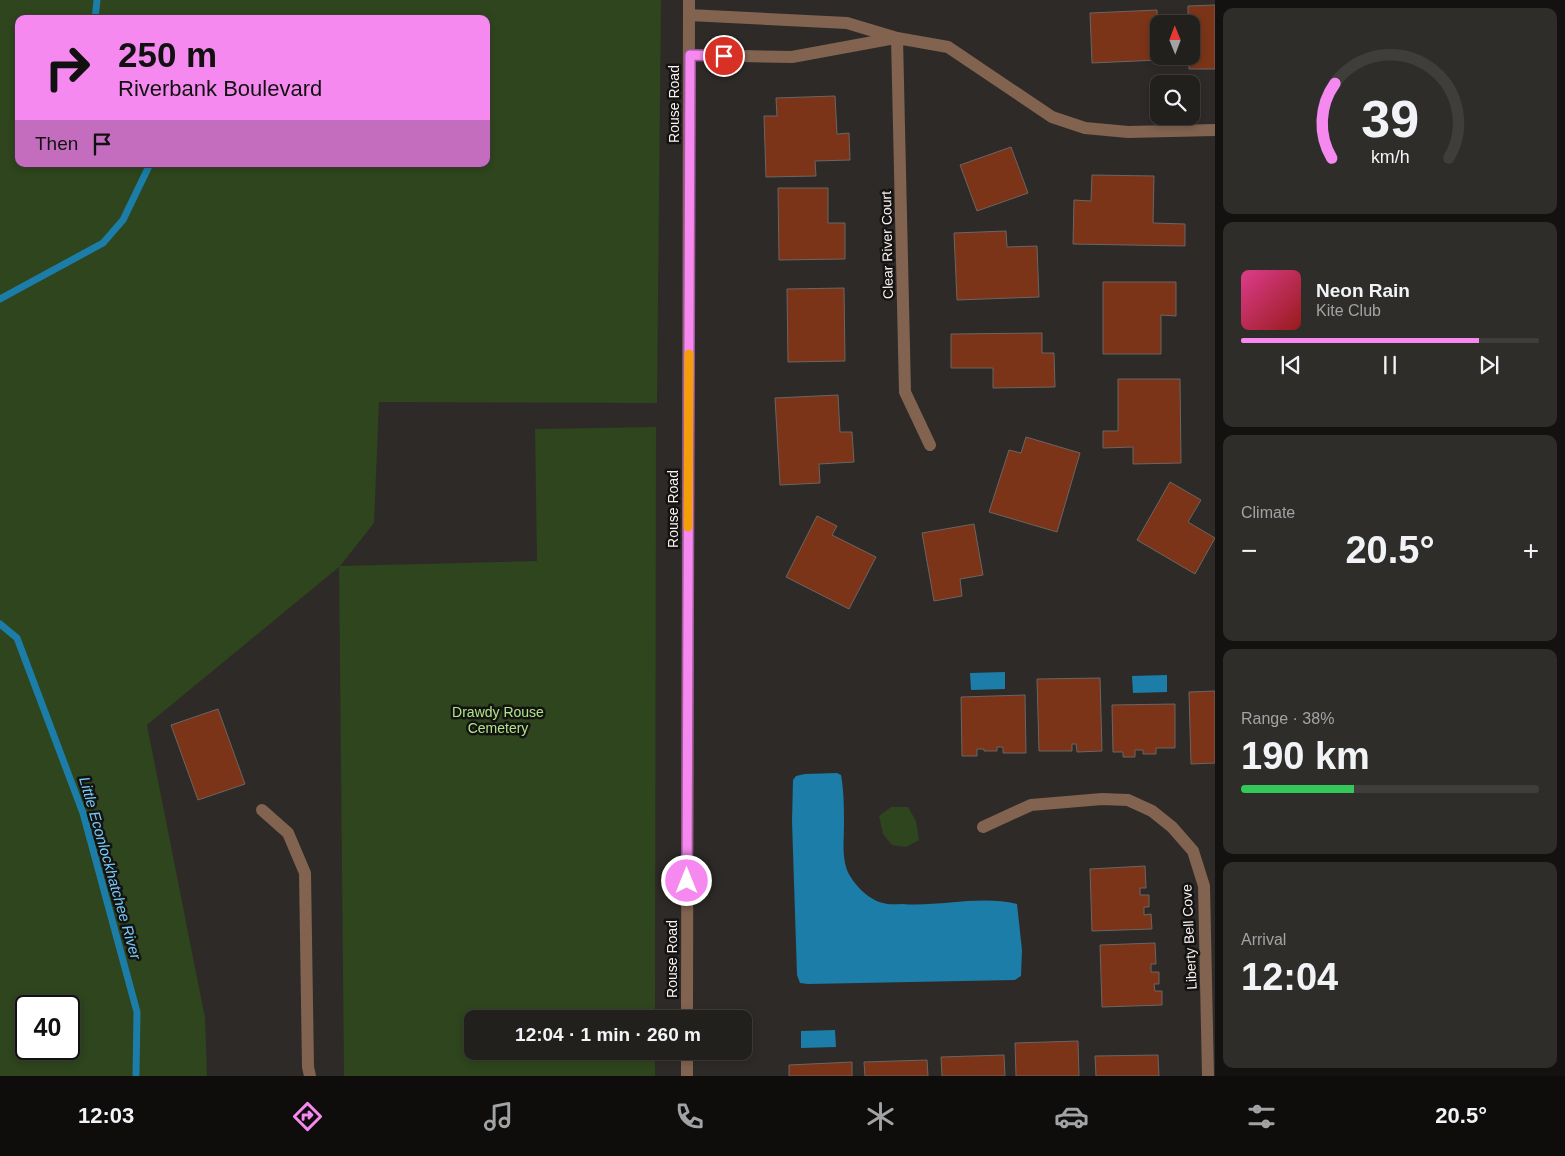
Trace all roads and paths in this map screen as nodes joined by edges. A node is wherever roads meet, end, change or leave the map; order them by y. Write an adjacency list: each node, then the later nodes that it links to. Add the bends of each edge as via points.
1 (689, 0): 2 (street, Rouse Road)
2 (689, 14): 3 (street, via 847,23); 4 (street, Rouse Road)
3 (897, 38): 4 (street, via 792,57); 5 (street, via 948,48 1052,116 1085,128 1128,132); 6 (street, Clear River Court, via 905,392)
4 (690, 55): 9 (street, Rouse Road)
5 (1215, 130)
6 (930, 445)
7 (262, 810): 11 (street, via 288,833 305,873)
8 (983, 827): 13 (street, Liberty Bell Cove, via 1031,804 1102,798 1128,800 1152,810 1172,827 1193,851 1204,886)
9 (687, 1010)
10 (687, 1060): 12 (street)
11 (310, 1076)
12 (687, 1076)
13 (1208, 1076)

